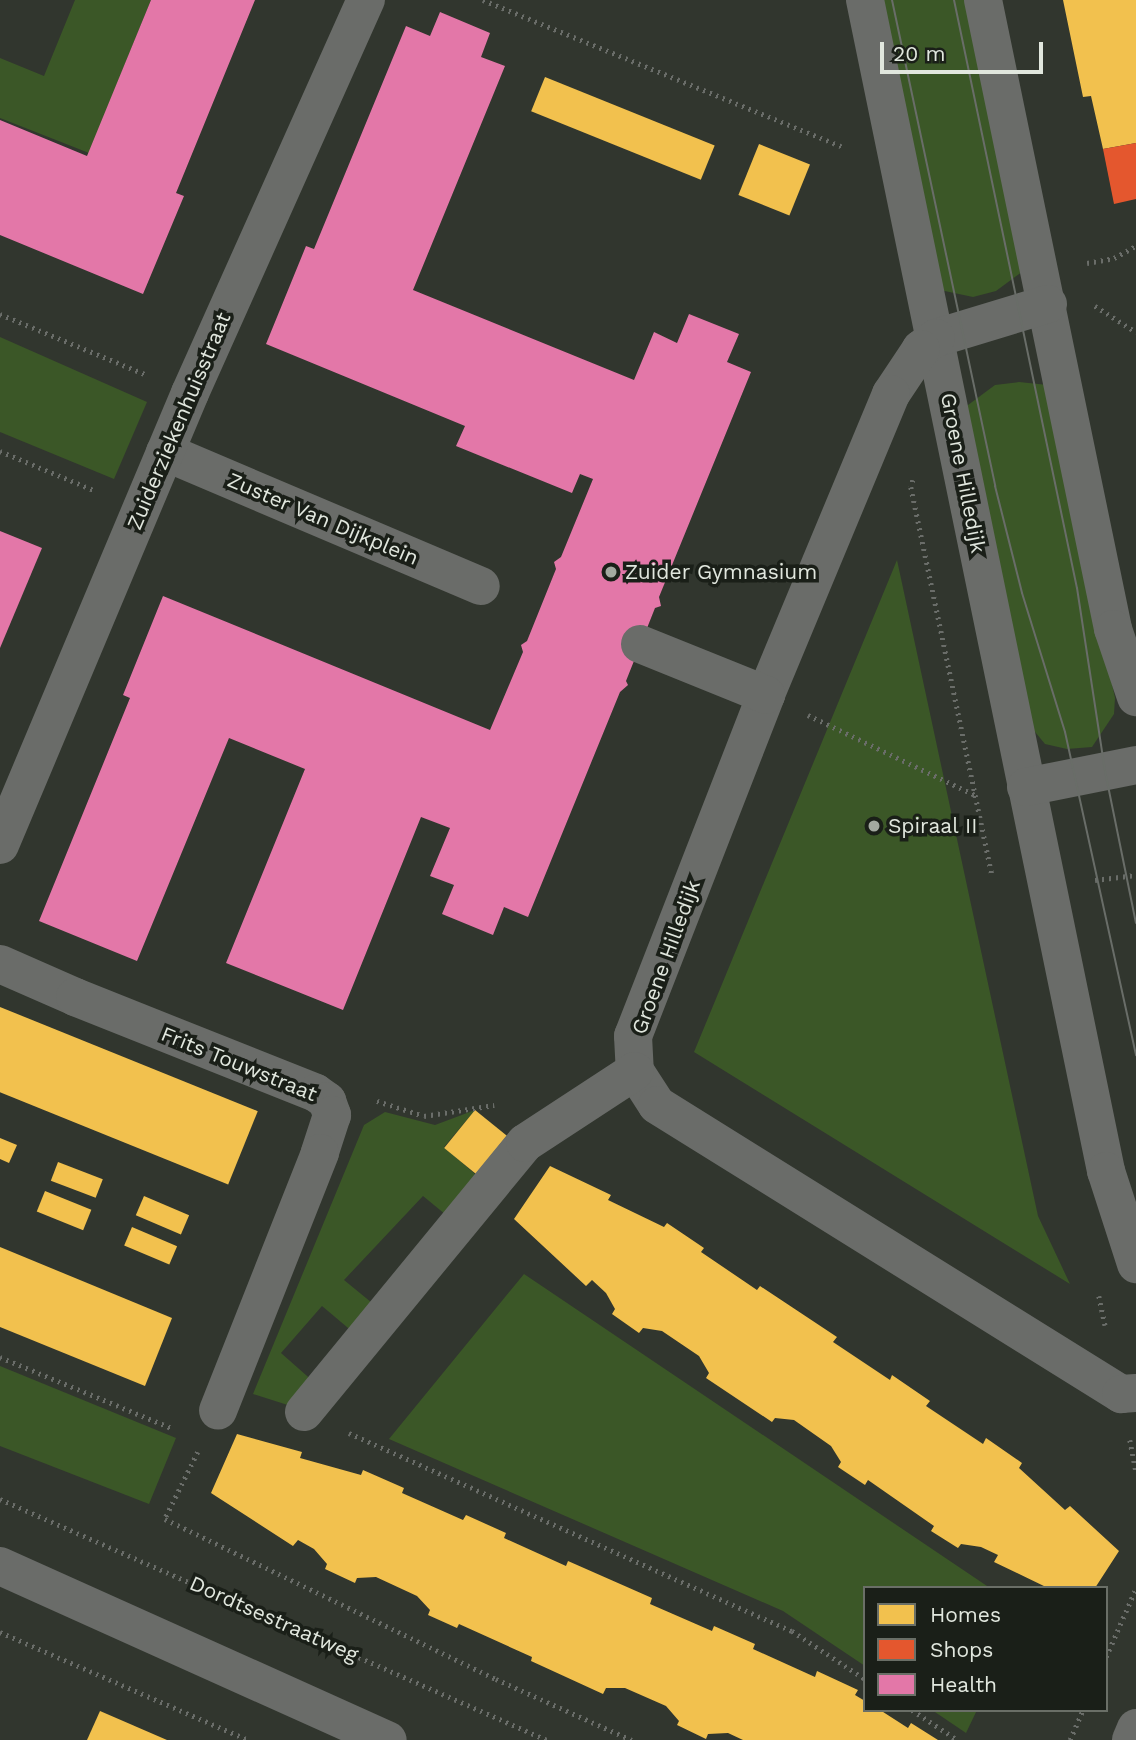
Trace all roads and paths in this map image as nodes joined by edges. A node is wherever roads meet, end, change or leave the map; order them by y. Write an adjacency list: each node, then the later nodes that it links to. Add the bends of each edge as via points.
1 (366, 0): 11 (street, Zuiderziekenhuisstraat)
2 (483, 0): 5 (path)
3 (865, 0): 5 (street, Groene Hilledijk)
4 (983, 0): 8 (street)
5 (901, 170): 10 (street, Groene Hilledijk)
6 (1136, 246): 7 (path, via 1114,258)
7 (1076, 266)
8 (1048, 304): 10 (street, Groene Hilledijk); 18 (street, via 1114,629)
9 (0, 314): 11 (path)
10 (936, 338): 17 (street, Groene Hilledijk, via 920,349 891,394); 20 (street, Groene Hilledijk)
11 (190, 393): 13 (street, Zuiderziekenhuisstraat)
12 (0, 451): 14 (path)
13 (165, 452): 14 (street, Zuiderziekenhuisstraat); 15 (street, Zuster Van Dijkplein)
14 (141, 509): 22 (street, Zuiderziekenhuisstraat)
15 (481, 586)
16 (640, 644): 17 (street)
17 (766, 695): 21 (path); 24 (street, Groene Hilledijk, via 633,1036)
18 (1136, 696)
19 (1136, 765): 20 (street)
20 (1026, 787): 27 (street, Groene Hilledijk, via 1106,1171)
21 (974, 796)
22 (0, 845)
23 (0, 964): 25 (street, Frits Touwstraat)
24 (635, 1071): 26 (street); 29 (street, Groene Hilledijk, via 657,1105 1121,1394)
25 (327, 1101): 26 (path, via 372,1099 424,1116 508,1102); 31 (street, Frits Touwstraat, via 332,1115 320,1153)
26 (560, 1120): 30 (street, via 525,1143)
27 (1136, 1264)
28 (0, 1357): 31 (path)
29 (1136, 1392)
30 (303, 1412): 37 (path, via 792,1631)
31 (211, 1425): 45 (path, via 165,1520)
32 (0, 1499): 44 (path, Dordtsestraatweg)
33 (0, 1566): 43 (street)
34 (1136, 1588): 36 (path)
35 (0, 1632): 42 (path)
36 (1108, 1652)
37 (863, 1678)
38 (915, 1712): 41 (path)
39 (1082, 1712): 46 (path)
40 (1136, 1728): 47 (street)
41 (956, 1739)
42 (247, 1740)
43 (388, 1740)
44 (547, 1740)
45 (632, 1740)
46 (1070, 1740)
47 (1131, 1740)

